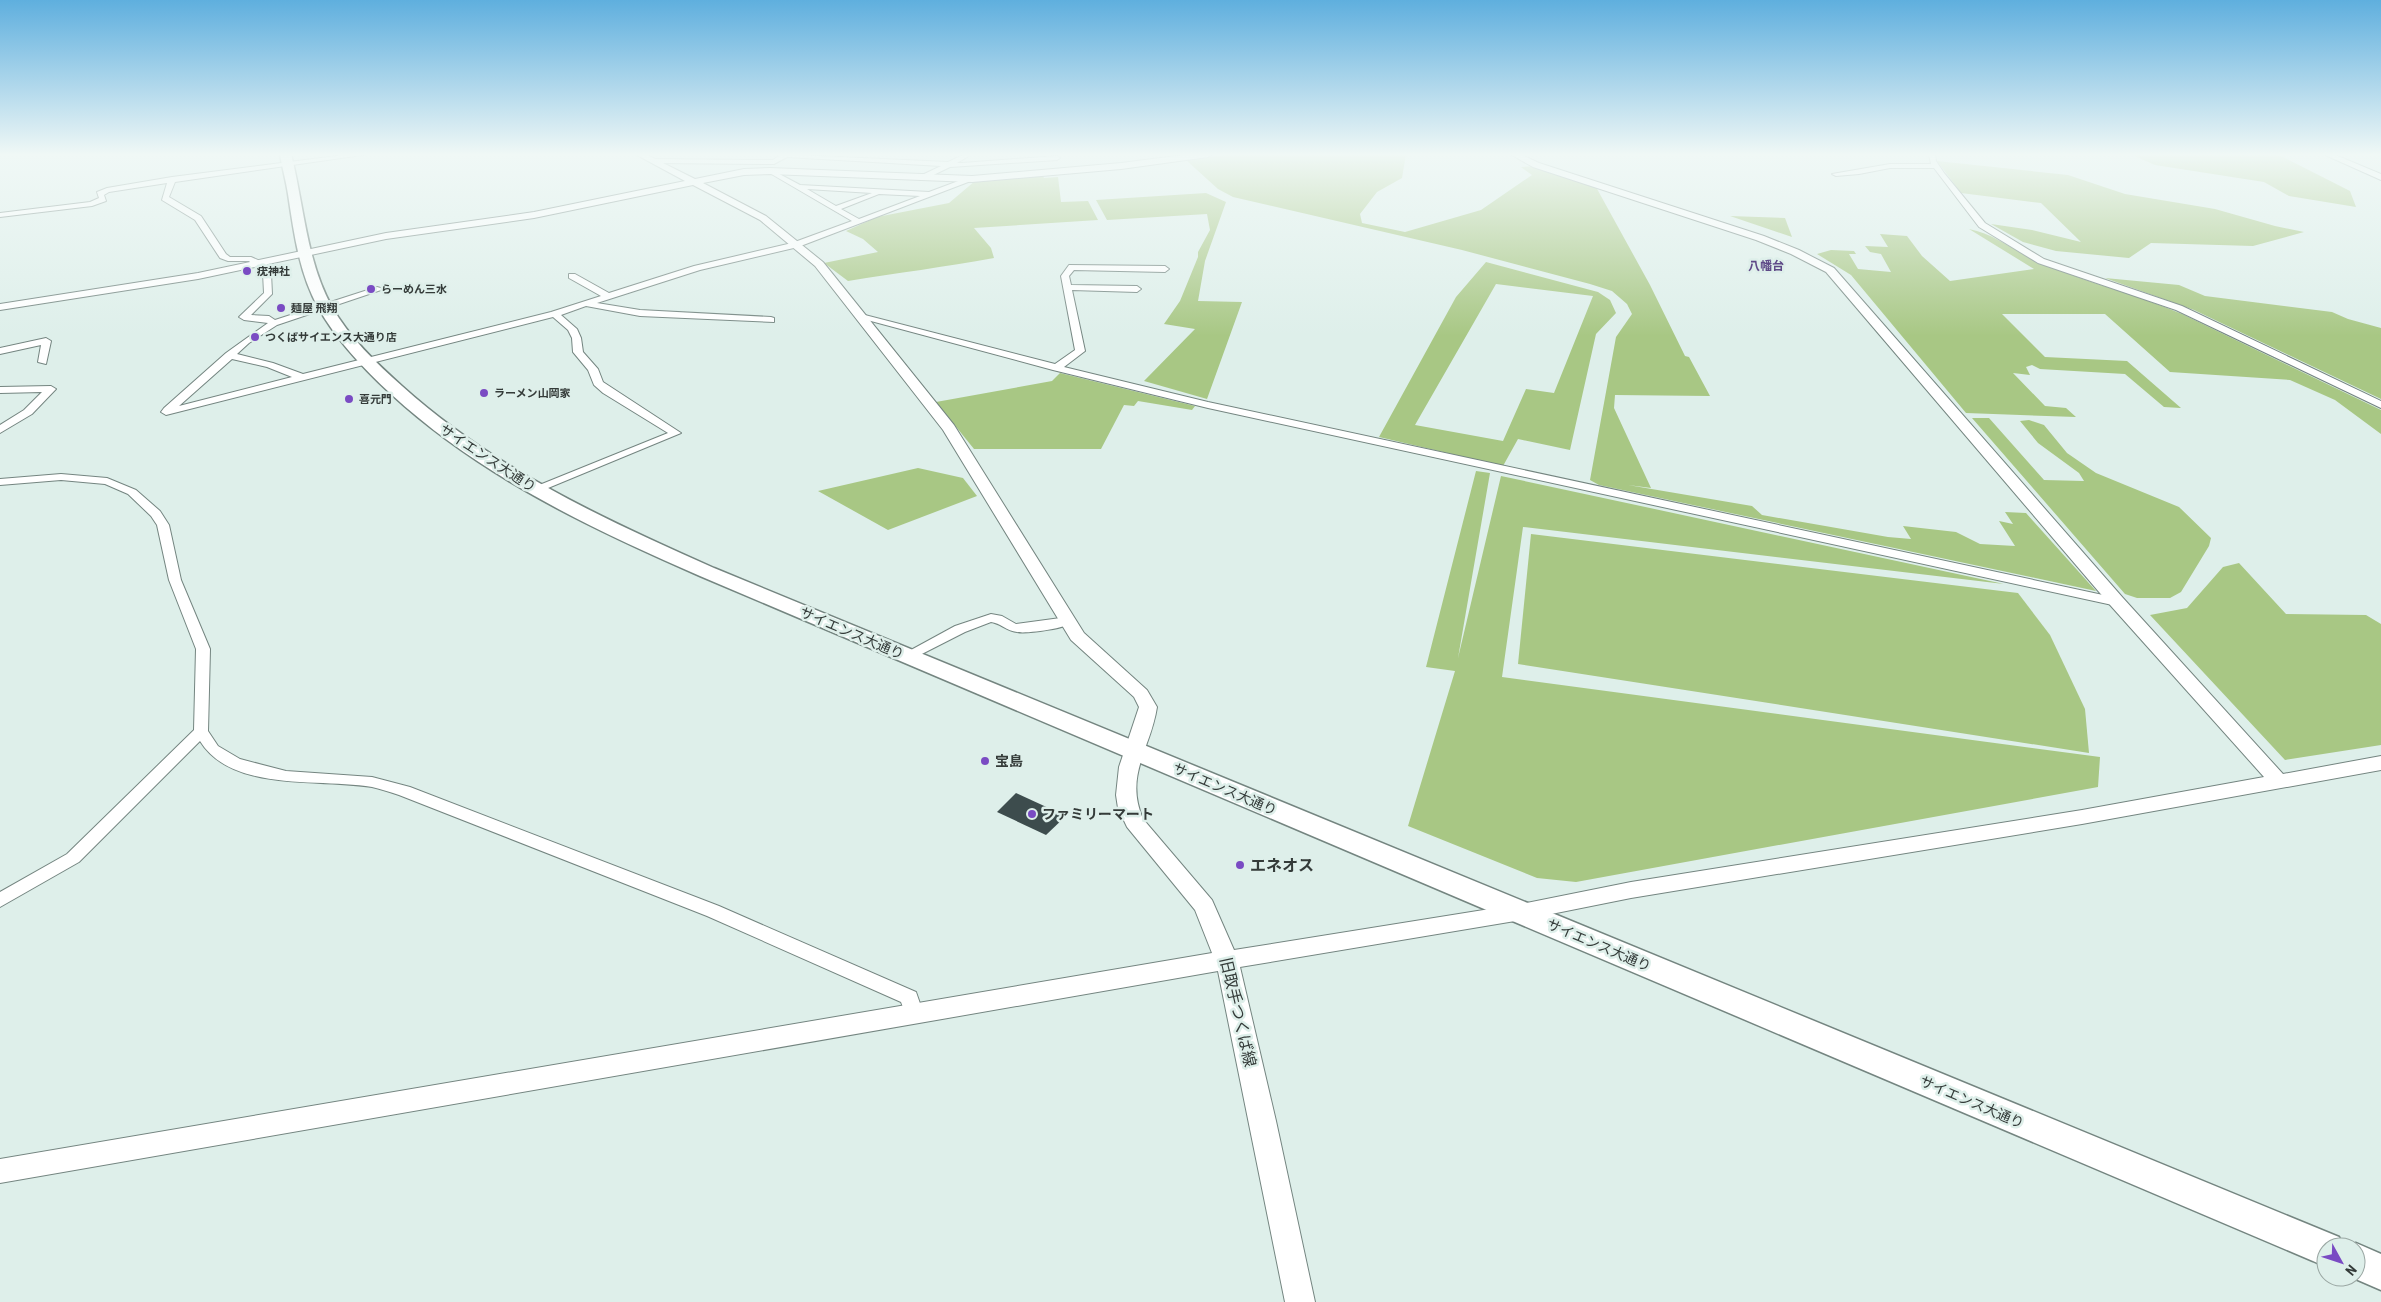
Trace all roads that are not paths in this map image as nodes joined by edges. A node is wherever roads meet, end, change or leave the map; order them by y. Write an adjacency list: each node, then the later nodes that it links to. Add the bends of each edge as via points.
1 (193, 215): 12 (street, via 206,228 223,256 251,259)
2 (298, 215): 11 (main road, サイエンス大通り)
3 (535, 215): 11 (street, via 386,236)
4 (757, 215): 10 (street)
5 (847, 215): 9 (street)
6 (878, 215): 9 (street)
7 (1690, 215): 37 (street, via 1760,238 1830,270)
8 (1974, 215): 33 (street, via 1982,225 2041,260 2179,308)
9 (859, 222): 10 (street)
10 (795, 245): 18 (street, via 696,268); 23 (street, via 819,264)
11 (306, 253): 12 (street); 20 (main road, サイエンス大通り)
12 (260, 264): 21 (street); 25 (street, via 267,274 268,294 244,317 269,319)
13 (1165, 269): 15 (street, via 1072,266 1065,276)
14 (572, 276): 18 (street)
15 (1068, 287): 17 (street); 30 (street, via 1080,351)
16 (380, 288): 20 (street)
17 (1137, 288)
18 (609, 297): 19 (street)
19 (587, 304): 22 (street); 24 (street, via 640,313)
20 (325, 306): 25 (street); 29 (main road, サイエンス大通り, via 340,330)
21 (0, 307)
22 (554, 314): 29 (street); 36 (street, via 571,324 578,340 578,352 593,369 598,383 676,433)
23 (862, 317): 30 (street); 38 (street, via 949,428)
24 (771, 320)
25 (274, 323): 27 (street)
26 (0, 351): 28 (street, via 46,341)
27 (229, 355): 31 (street, via 270,365); 31 (street, via 166,412)
28 (43, 362)
29 (368, 362): 31 (street); 36 (main road, サイエンス大通り, via 427,417)
30 (1056, 368): 37 (street, via 1208,405)
31 (303, 378)
32 (0, 390): 34 (street, via 51,389 28,412)
33 (2381, 405)
34 (0, 430)
35 (0, 482): 40 (street, via 61,478 107,481 132,492 156,514 162,525 175,580 203,650)
36 (536, 490): 39 (main road, サイエンス大通り, via 634,540)
37 (2117, 602): 43 (street)
38 (1068, 621): 39 (street, via 1023,628 1011,627 1001,619 990,618); 41 (street, 旧取手つくば線, via 1077,636 1141,694 1148,707)
39 (907, 656): 41 (main road, サイエンス大通り)
40 (202, 731): 44 (street, via 73,858); 47 (street, via 213,750 235,763 286,776 372,782 404,791 713,911 909,997)
41 (1132, 750): 45 (main road, サイエンス大通り); 46 (street, 旧取手つくば線, via 1124,794 1127,809 1134,822 1204,906)
42 (2381, 763): 43 (street)
43 (2279, 782): 45 (street, via 1631,890)
44 (0, 900)
45 (1521, 912): 46 (street); 49 (main road, サイエンス大通り)
46 (1227, 961): 47 (street); 52 (street, 旧取手つくば線)
47 (915, 1015): 48 (street)
48 (0, 1171)
49 (2316, 1245)
50 (2366, 1265): 51 (main road)
51 (2381, 1272)
52 (1300, 1302)

